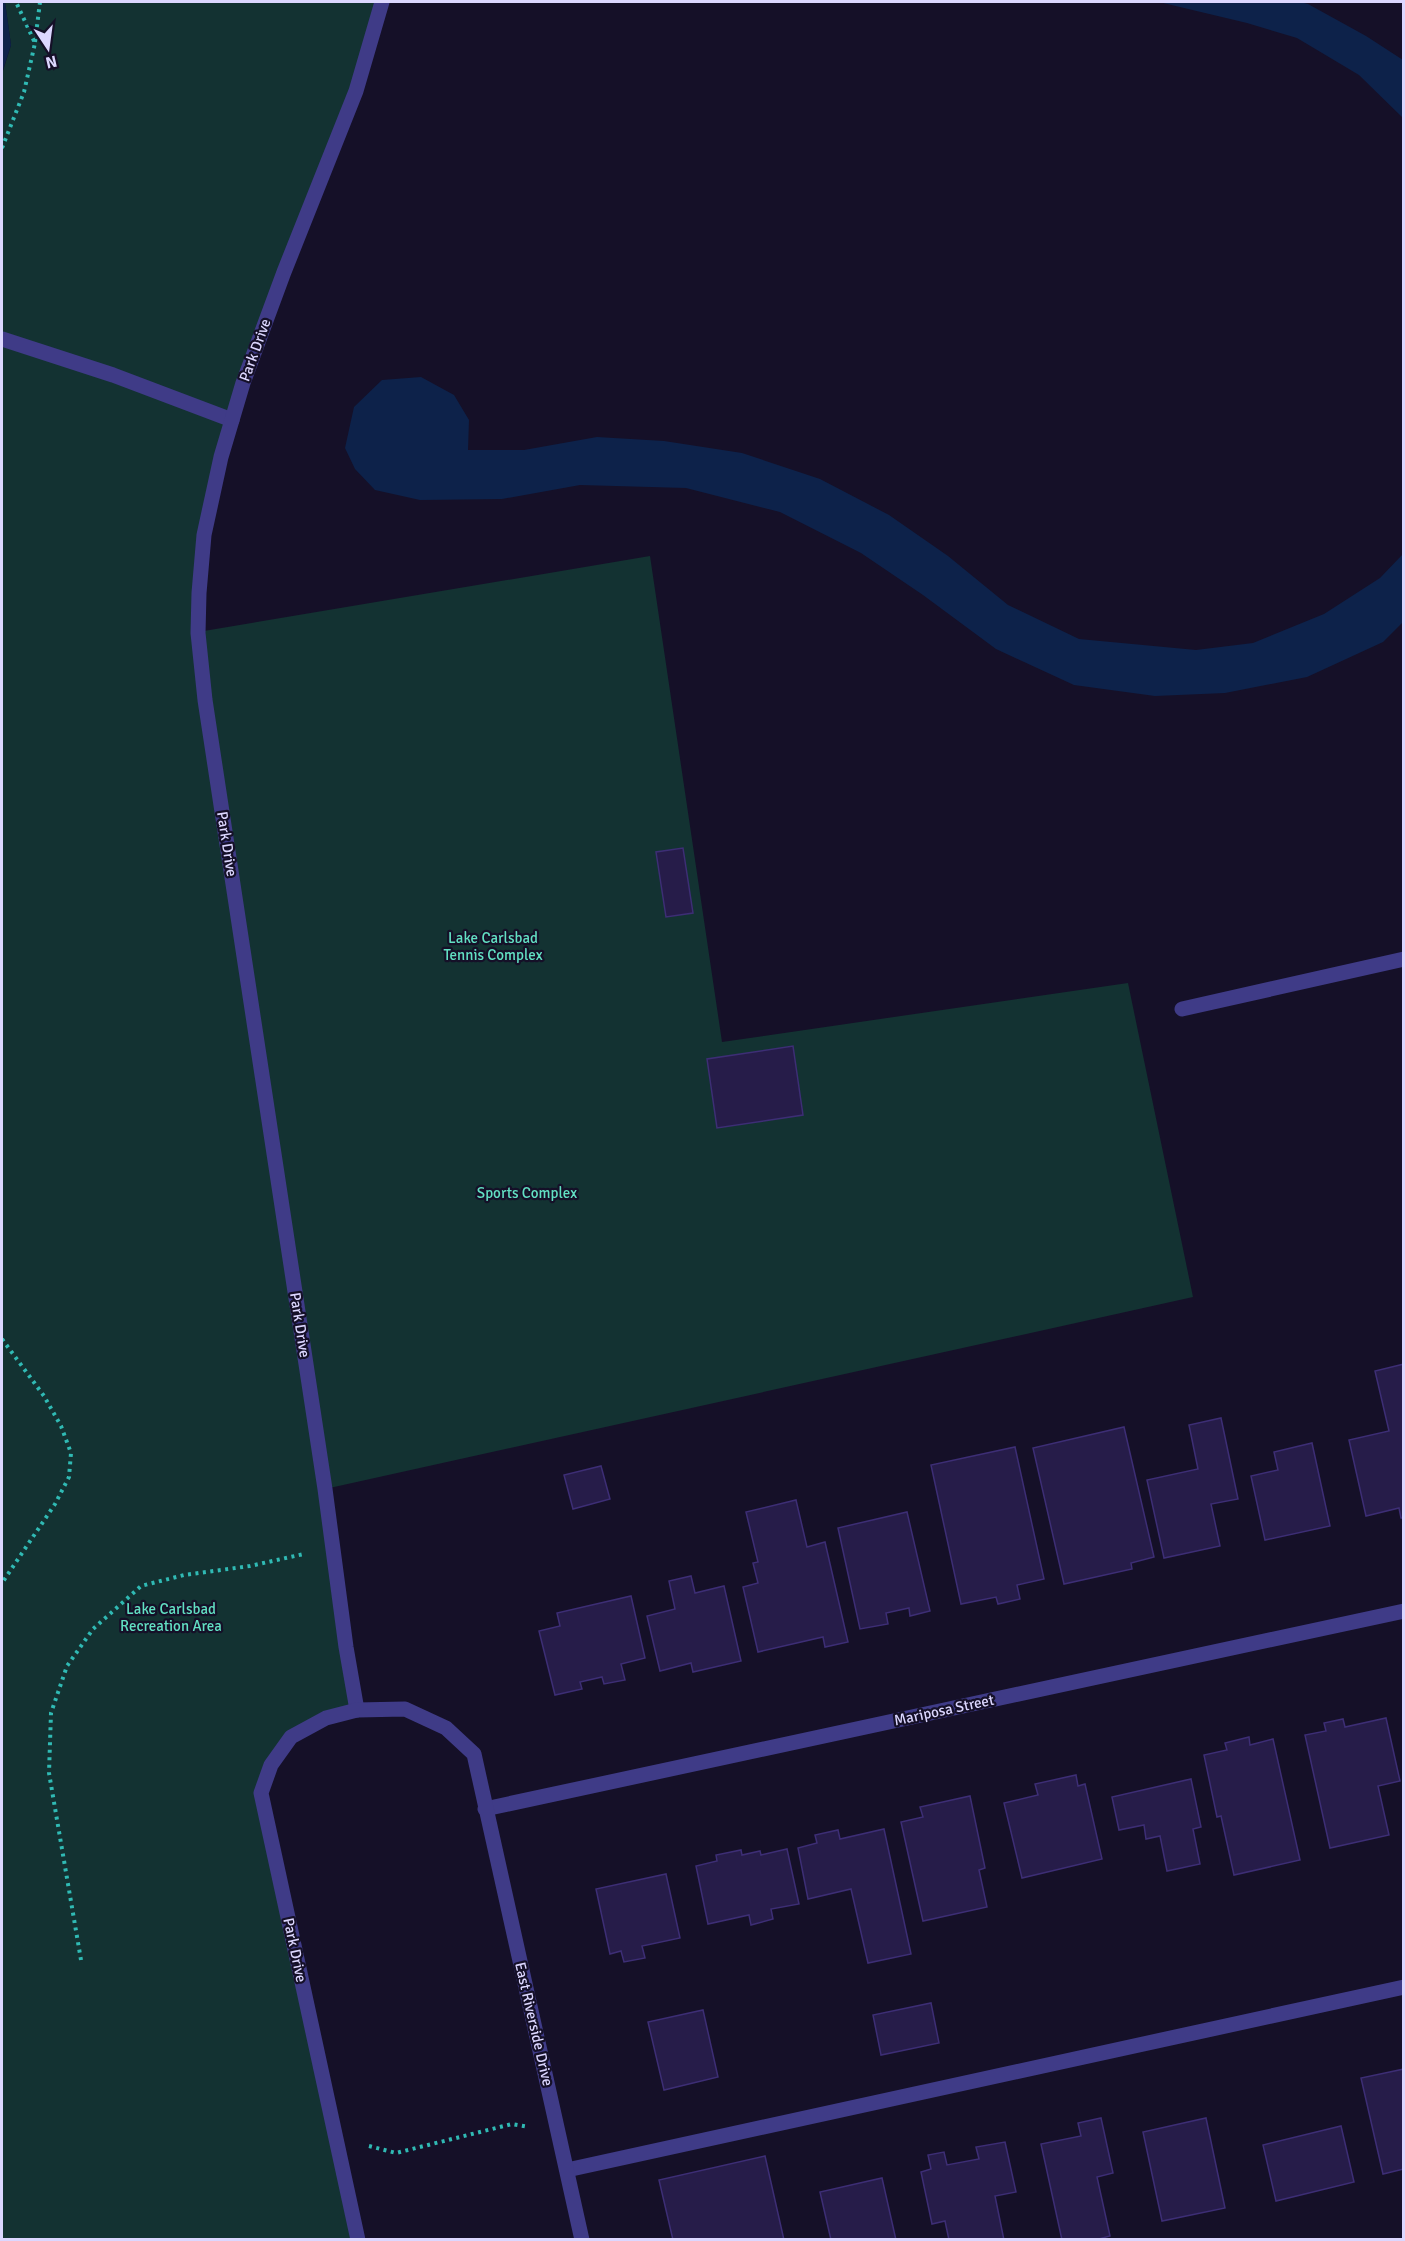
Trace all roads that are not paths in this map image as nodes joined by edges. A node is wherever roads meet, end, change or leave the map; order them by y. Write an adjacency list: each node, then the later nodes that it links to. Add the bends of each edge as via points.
1 (382, 2): 3 (street, Park Drive, via 356,91 284,272)
2 (2, 339): 3 (street)
3 (232, 420): 7 (street, Park Drive, via 204,535 198,633)
4 (1404, 959): 5 (street)
5 (1182, 1009)
6 (1404, 1611): 8 (street, Mariposa Street)
7 (357, 1710): 8 (street, Park Drive, via 405,1709 446,1728 474,1754); 11 (street, Park Drive, via 326,1718 291,1737 271,1765 261,1793)
8 (485, 1809): 10 (street, East Riverside Drive)
9 (1404, 1987): 10 (street)
10 (567, 2170): 12 (street, East Riverside Drive)
11 (358, 2240)
12 (582, 2240)

